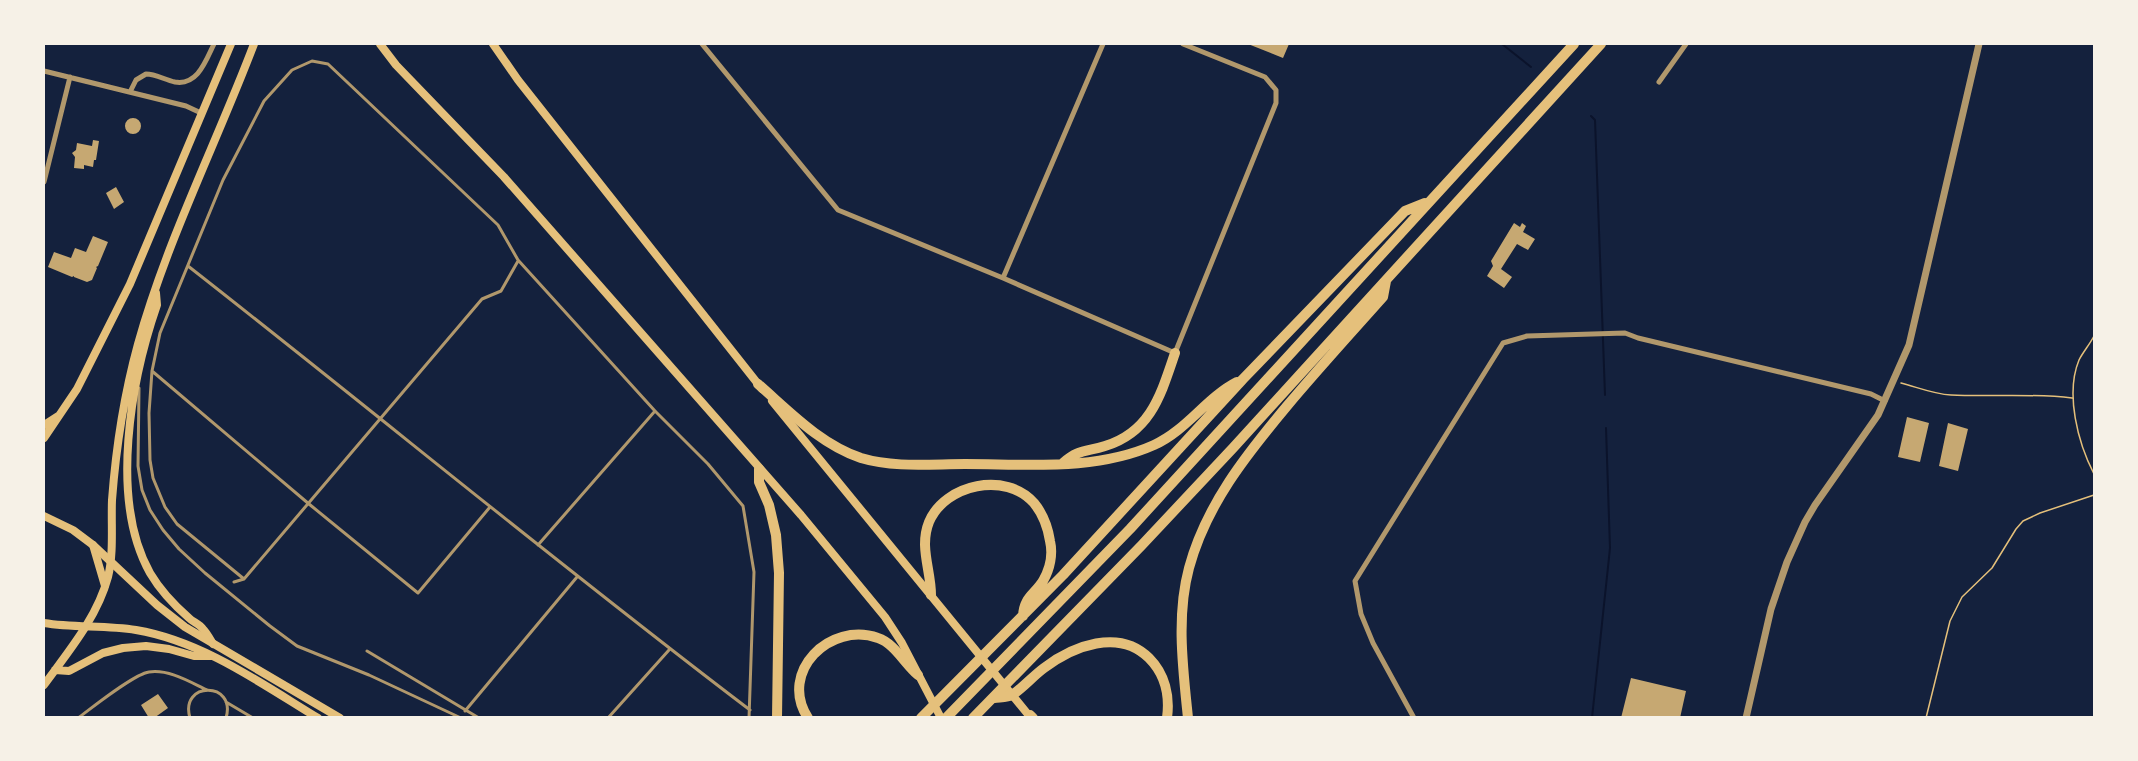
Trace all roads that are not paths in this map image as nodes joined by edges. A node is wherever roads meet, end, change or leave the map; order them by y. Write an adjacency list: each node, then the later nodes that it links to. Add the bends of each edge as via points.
1 (214, 44): 16 (street, via 202,69 192,79 176,82 146,74 136,80)
2 (231, 44): 17 (main road)
3 (380, 44): 37 (main road, via 504,177)
4 (494, 44): 29 (main road, via 539,107)
5 (702, 44): 22 (street, via 838,210)
6 (1103, 44): 22 (street)
7 (1183, 44): 25 (street, via 1265,77 1275,90 1276,103)
8 (1574, 44): 19 (highway)
9 (1601, 44): 23 (highway)
10 (1686, 44): 15 (street)
11 (1979, 44): 30 (street, via 1909,345)
12 (254, 45): 24 (main road)
13 (44, 71): 14 (street)
14 (70, 77): 16 (street); 18 (street)
15 (1659, 82)
16 (130, 92): 17 (street)
17 (201, 113): 32 (main road, via 130,284)
18 (44, 182)
19 (1428, 202): 28 (highway, via 1405,211); 79 (highway, via 1130,529)
20 (518, 260): 21 (lane, via 498,225 328,64 312,61 292,70 264,101 223,180); 31 (lane); 33 (lane, via 501,291 482,299)
21 (188, 266): 26 (lane, via 160,333); 33 (lane)
22 (1003, 278): 25 (street)
23 (1386, 280): 60 (highway, via 1383,297 1250,450 1227,482 1205,524 1189,569 1182,616); 61 (highway, via 1149,538)
24 (156, 287): 27 (main road, via 157,305); 43 (main road, via 126,393 112,498)
25 (1175, 353): 36 (highway, via 1160,398 1144,422 1121,440 1076,452)
26 (152, 371): 38 (lane); 45 (lane, via 150,460 165,507 177,524)
27 (138, 376): 52 (main road, via 128,471 129,512 134,531 150,573 163,591 203,628); 71 (lane, via 138,466 142,490 150,510 179,549 297,646)
28 (1243, 379): 36 (highway, via 1223,389 1180,430 1156,444 1123,457); 49 (highway)
29 (758, 384): 36 (highway, via 816,435 862,458 896,464); 48 (main road)
30 (1885, 401): 85 (street, via 1871,394 1625,333 1527,336 1503,343 1355,581 1361,614 1373,643); 86 (street, via 1810,514 1786,562)
31 (655, 411): 42 (lane); 63 (lane, via 743,506 754,572)
32 (61, 414): 34 (main road); 35 (main road)
33 (380, 417): 38 (lane); 39 (lane)
34 (44, 425)
35 (44, 438)
36 (1063, 463)
37 (759, 469): 57 (main road, via 885,617); 75 (highway, via 759,482 776,535 779,573)
38 (309, 504): 39 (lane, via 418,593); 45 (lane)
39 (490, 507): 42 (lane)
40 (44, 516): 41 (main road)
41 (93, 545): 43 (main road); 47 (main road)
42 (538, 545): 44 (lane)
43 (110, 561): 47 (main road); 52 (main road, via 157,605)
44 (577, 577): 53 (lane); 64 (lane)
45 (244, 579): 46 (lane)
46 (234, 582)
47 (105, 586): 51 (main road)
48 (931, 595): 49 (highway, via 925,560 930,521 954,494 975,486 998,485 1033,502 1046,522 1051,542 1051,562 1024,604); 81 (main road)
49 (1023, 615): 77 (highway)
50 (44, 623): 51 (main road)
51 (85, 628): 55 (main road, via 143,631); 56 (main road)
52 (213, 644): 70 (main road)
53 (670, 649): 63 (lane); 73 (lane)
54 (367, 651): 64 (lane)
55 (211, 656): 56 (main road, via 146,646 123,648 103,653 69,671); 69 (main road)
56 (55, 670): 58 (main road)
57 (920, 678): 76 (highway, via 878,638 855,634 834,639 815,650 802,669 800,692); 78 (main road)
58 (44, 685)
59 (207, 690): 62 (lane, via 217,692); 65 (lane, via 166,673 148,672); 66 (lane, via 191,700)
60 (1184, 691): 83 (highway); 84 (highway, via 1193,703)
61 (993, 698): 80 (highway); 82 (highway, via 1011,696 1044,668 1078,648 1118,642 1144,653 1154,663 1168,695)
62 (226, 701): 67 (lane); 68 (lane)
63 (750, 710): 74 (lane)
64 (465, 711): 72 (lane)
65 (78, 717)
66 (190, 717)
67 (226, 717)
68 (253, 717)
69 (318, 717)
70 (340, 717)
71 (461, 717)
72 (478, 717)
73 (608, 717)
74 (749, 717)
75 (777, 717)
76 (808, 717)
77 (921, 717)
78 (941, 717)
79 (946, 717)
80 (974, 717)
81 (1031, 717)
82 (1167, 717)
83 (1188, 717)
84 (1196, 717)
85 (1414, 717)
86 (1746, 717)

